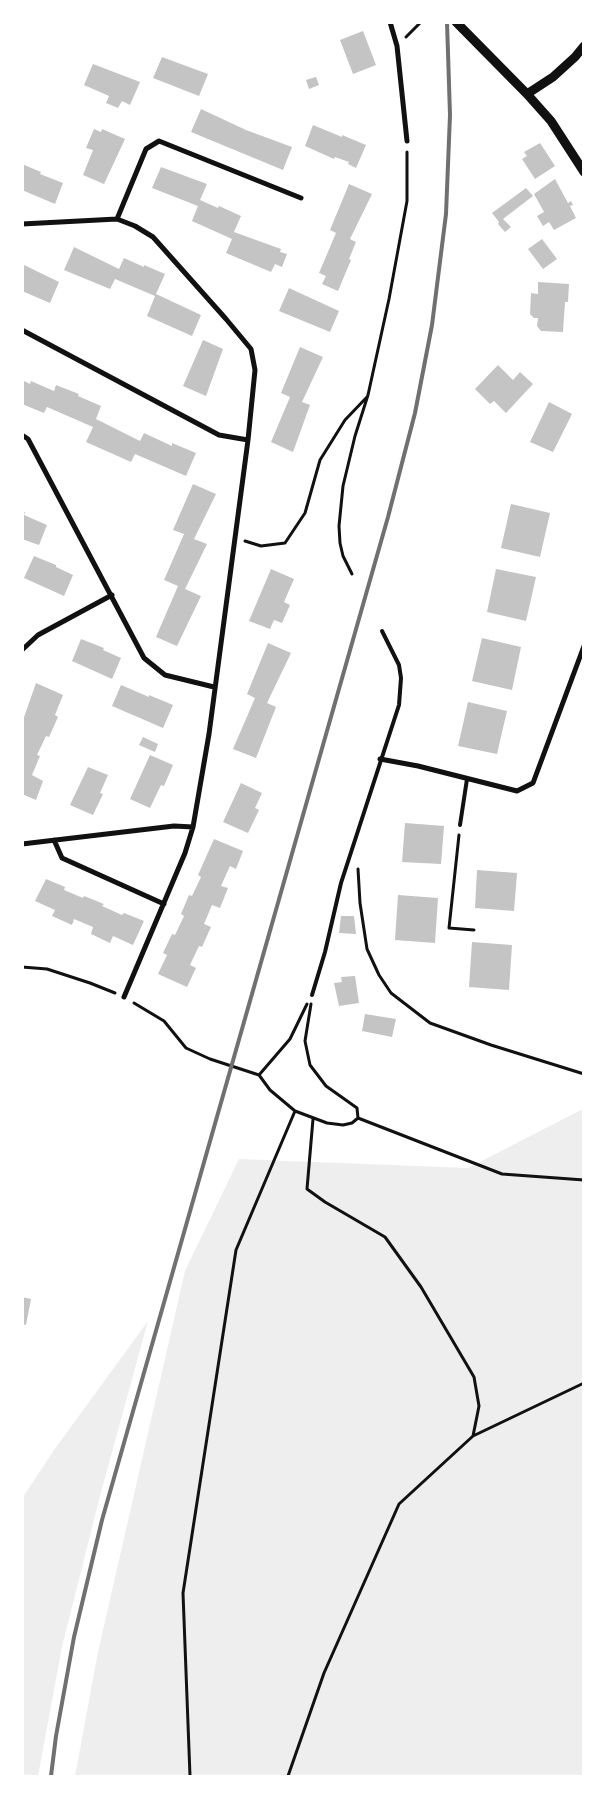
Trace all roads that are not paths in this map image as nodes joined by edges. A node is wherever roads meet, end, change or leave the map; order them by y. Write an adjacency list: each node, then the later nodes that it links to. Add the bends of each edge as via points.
1 (390, 22): 5 (street, via 397,46)
2 (456, 22): 4 (street)
3 (584, 46): 4 (street, via 553,77)
4 (527, 94): 6 (street, via 551,121)
5 (407, 141)
6 (584, 172)
7 (301, 198): 8 (street, via 159,141 146,149)
8 (116, 219): 9 (street); 12 (street, via 153,237 251,349 256,370)
9 (22, 224)
10 (22, 330): 12 (street, via 219,435)
11 (22, 434): 13 (street, via 28,439)
12 (248, 440): 17 (street)
13 (112, 595): 16 (street, via 38,635); 17 (street, via 144,658 165,675)
14 (382, 631): 18 (lane, via 399,665 401,678 399,705)
15 (584, 646): 19 (street, via 533,783 517,792)
16 (22, 650)
17 (214, 687): 21 (street)
18 (380, 759): 19 (street); 25 (lane, via 341,883)
19 (467, 779): 20 (lane)
20 (460, 825)
21 (193, 827): 22 (street, via 174,826); 24 (street)
22 (54, 840): 23 (street); 24 (street, via 62,858)
23 (22, 844)
24 (164, 904): 26 (street)
25 (312, 995)
26 (124, 997)

